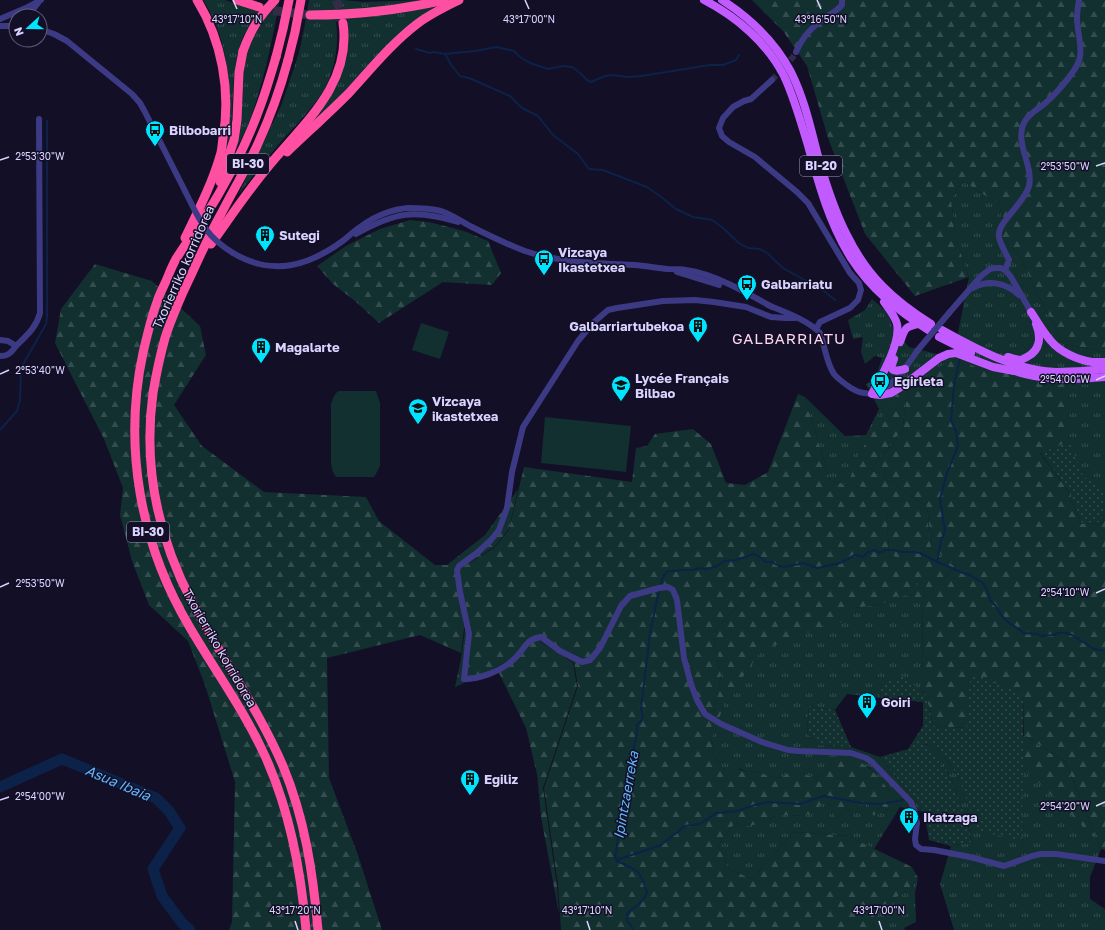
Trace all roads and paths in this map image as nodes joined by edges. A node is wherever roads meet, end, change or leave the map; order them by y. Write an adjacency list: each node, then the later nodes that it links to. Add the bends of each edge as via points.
1 (40, 0): 13 (street)
2 (198, 0): 24 (highway, via 222,60 226,94 225,129 220,156 209,186)
3 (237, 0): 14 (highway)
4 (275, 0): 23 (highway, bridge, via 258,19 243,51 234,140 223,174)
5 (289, 0): 23 (highway, Txorierriko korridorea / BI-30, bridge, via 284,29 260,107 237,162)
6 (301, 0): 25 (highway, Txorierriko korridorea / BI-30, bridge, via 288,60 275,101 255,149)
7 (444, 0): 15 (highway, via 362,13)
8 (460, 0): 22 (highway, via 418,23 398,40 266,176)
9 (704, 0): 27 (main road, BI-20, via 729,14 747,29 781,71 796,104 831,219 851,258)
10 (722, 0): 32 (main road, BI-20, via 763,34 775,47 790,71 803,102 831,199 846,234 873,276 930,327)
11 (842, 0): 19 (street, via 842,5 836,11 817,24 801,40)
12 (1079, 0): 26 (street, via 1079,62 1044,104 1030,114 1022,128 1021,138 1030,178 1029,187 1005,219 999,232 1009,260)
13 (28, 7): 16 (street)
14 (259, 7)
15 (310, 15)
16 (0, 19)
17 (343, 23): 22 (highway, via 343,51 337,76 331,87 318,107)
18 (48, 32): 31 (street, bridge, via 68,41 140,103 203,226 216,241 246,260 262,265 285,266 303,263 384,220 401,215 427,214 474,227 505,243 552,258 667,268 726,287)
19 (796, 52)
20 (772, 80): 33 (street, via 751,99 733,107 722,118 719,128 722,136 729,142 755,157 808,202 858,283 861,290 858,300 850,308 820,322)
21 (39, 119): 35 (street, via 40,313 35,327)
22 (251, 188): 25 (highway)
23 (190, 238): 24 (highway, Txorierriko korridorea)
24 (174, 262): 45 (highway, Txorierriko korridorea / BI-30, via 156,304 143,353 137,390 135,435 137,474 143,508 156,555 174,598 242,712 267,760 289,823 297,856)
25 (196, 263): 46 (highway, Txorierriko korridorea / BI-30, via 172,319 158,366 150,417 150,461 155,498 166,540 185,587 261,720 283,767 299,811 309,851)
26 (1005, 270): 28 (street, via 990,269); 29 (street)
27 (873, 287): 32 (main road, BI-20); 43 (main road, via 896,319 898,332 892,352)
28 (967, 292): 29 (street, via 980,285 997,283 1012,289); 39 (street, bridge)
29 (1024, 300): 30 (street)
30 (1031, 312): 36 (main road, via 1040,339 1034,352 1021,360 995,353); 38 (main road, via 1057,347 1080,359)
31 (795, 318): 33 (street); 44 (street, via 771,317 746,307 695,300 663,301 608,310 593,323 578,341 523,428 512,472 507,508 499,530 457,570 470,634 464,679 489,673 504,666 514,660 534,638 541,637 560,651 582,662 590,660 600,648 630,596 668,586 673,590 677,600 684,658 691,684 705,714 762,742 788,750 850,753 866,758 911,802 917,823 916,845 921,849 1004,866 1041,854)
32 (918, 324): 39 (main road, via 907,327 904,331 891,367 894,371)
33 (816, 329): 43 (street, via 820,333 834,374 855,391)
34 (0, 340): 35 (street, via 8,340)
35 (16, 346): 37 (street, via 10,354)
36 (986, 354): 40 (main road, via 1033,369 1056,372); 41 (main road, via 941,333 962,350)
37 (0, 356)
38 (1105, 362)
39 (905, 369): 43 (street, via 890,385)
40 (1105, 369)
41 (1014, 371): 42 (main road, via 1056,379); 43 (main road, via 993,367 956,353 948,354 891,393)
42 (1105, 377)
43 (872, 394)
44 (1105, 861)
45 (306, 930)
46 (318, 930)

